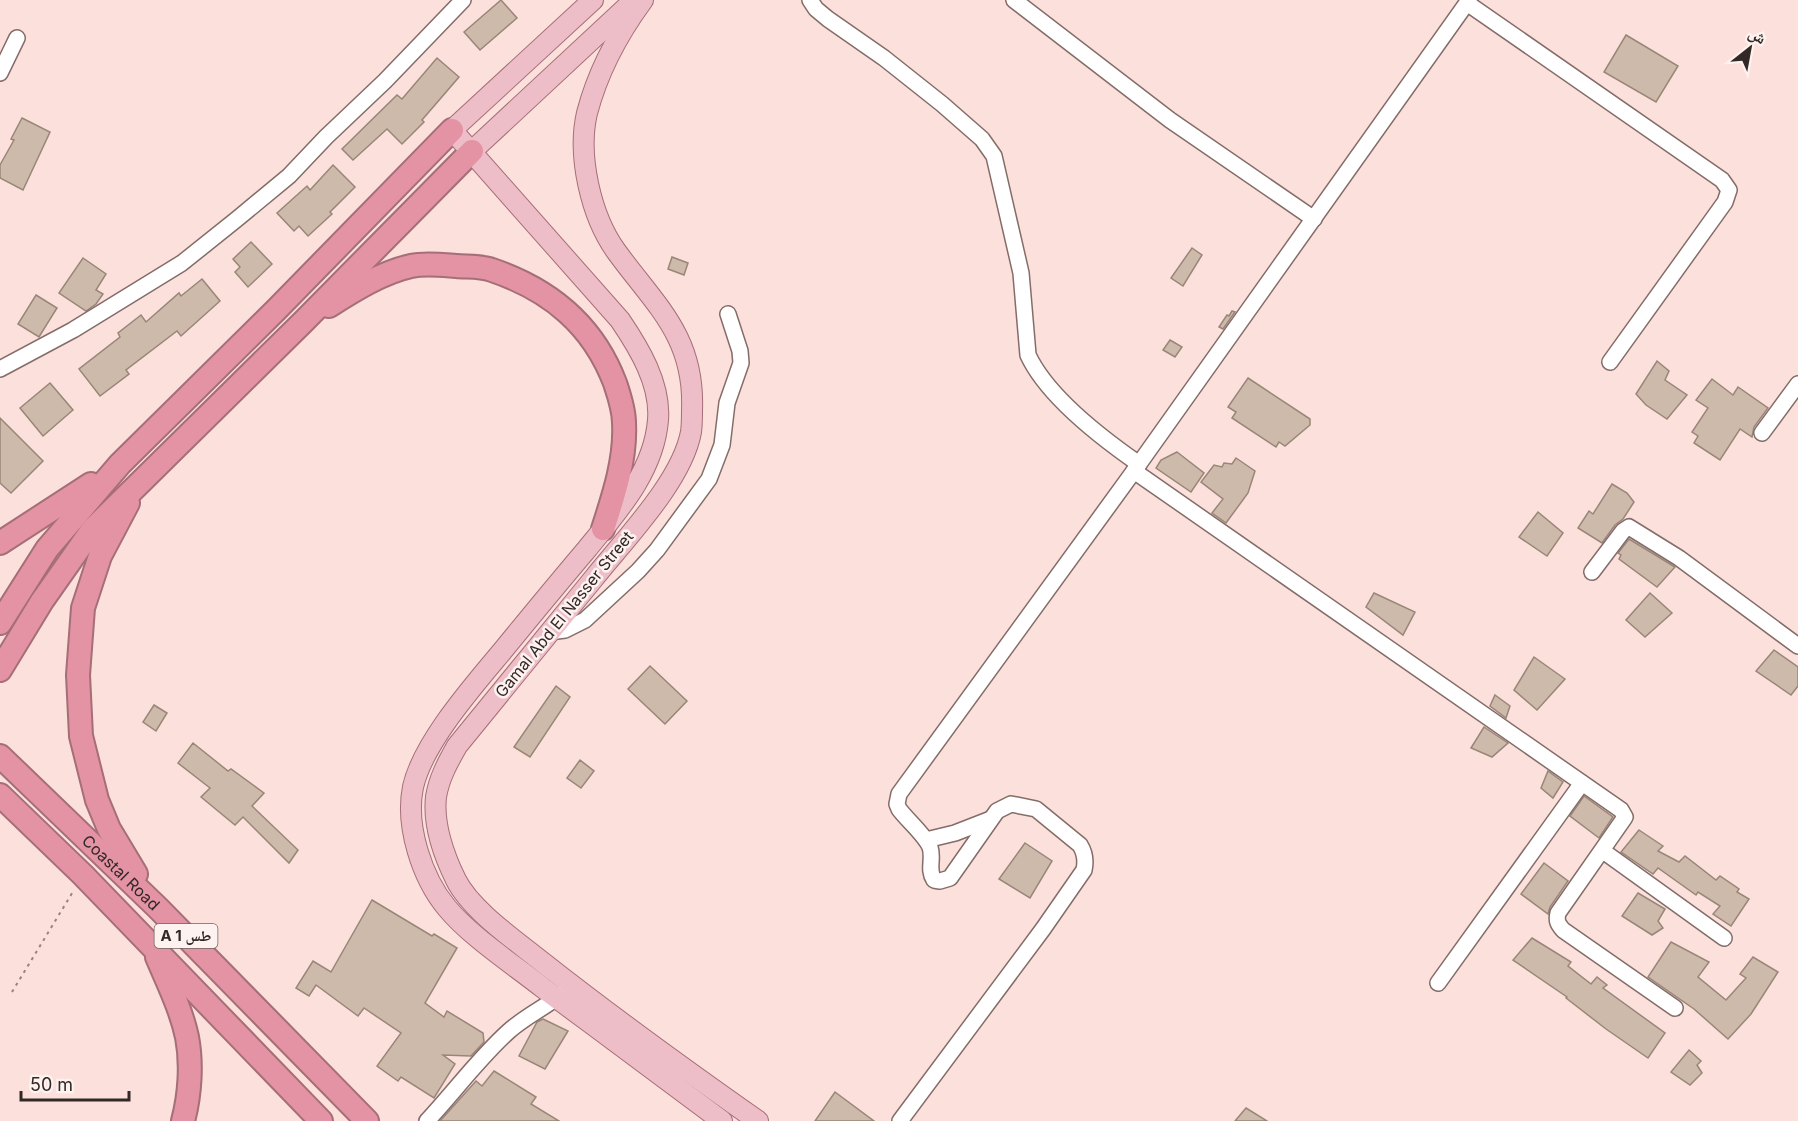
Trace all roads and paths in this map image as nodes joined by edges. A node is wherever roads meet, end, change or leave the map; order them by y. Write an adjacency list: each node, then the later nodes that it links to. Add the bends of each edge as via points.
1 (463, 0): 16 (street, via 289,177 237,219 171,269 73,330)
2 (593, 0): 10 (main road)
3 (634, 0): 11 (main road)
4 (643, 0): 26 (main road, Gamal Abd El Nasser Street, via 622,29 587,113 585,159 601,226 681,340 693,388 691,432 676,472)
5 (810, 0): 20 (street, via 828,20 904,73 982,139 994,156 1021,273 1033,365 1063,401)
6 (1014, 0): 12 (street, via 1170,120)
7 (1468, 2): 12 (street); 15 (street, via 1722,180 1728,190 1725,202)
8 (17, 38): 9 (street)
9 (0, 73)
10 (452, 130): 11 (main road, Gamal Abd El Nasser Street); 19 (highway)
11 (472, 151): 14 (highway); 22 (main road, Gamal Abd El Nasser Street, via 620,320 646,365 655,392 656,435 639,479)
12 (1314, 219): 20 (street)
13 (728, 314): 26 (street, via 741,363 727,403 722,445 709,479 638,571 585,620 565,630)
14 (303, 322): 21 (highway); 22 (highway, via 387,274 412,266 438,264 490,269 559,304 598,347 620,397 623,449)
15 (1610, 362)
16 (0, 369)
17 (1798, 384): 18 (street)
18 (1762, 433)
19 (120, 464): 23 (highway); 25 (highway, via 47,549)
20 (1137, 467): 30 (street); 33 (street, via 899,794 899,809)
21 (140, 481): 28 (highway, via 81,543); 36 (highway, via 100,556 83,608 78,675 81,736 97,800 109,829)
22 (603, 529): 41 (main road, Gamal Abd El Nasser Street, via 468,692 421,764 413,787 411,816 418,850 432,886 447,909 502,956)
23 (0, 543)
24 (1592, 572): 27 (street, via 1629,527 1679,558)
25 (0, 623)
26 (549, 632): 41 (main road, Gamal Abd El Nasser Street, via 457,746 444,769 436,797 437,822 443,851 457,882)
27 (1798, 646)
28 (0, 670)
29 (0, 756): 36 (highway, Coastal Road / A 1 طس)
30 (1582, 783): 34 (street, via 1624,813); 39 (street)
31 (0, 795): 35 (highway, Coastal Road)
32 (991, 819): 33 (street); 33 (street, via 945,880 934,880 932,876 931,849); 50 (street, via 1001,807 1011,804 1036,809 1080,845 1084,870)
33 (926, 840)
34 (1603, 851): 37 (street); 42 (street, via 1558,913 1558,925)
35 (83, 875): 38 (highway, Coastal Road); 40 (path)
36 (158, 908): 46 (highway, Coastal Road / A 1 طس)
37 (1724, 938)
38 (152, 945): 43 (highway, Coastal Road); 44 (highway, via 187,1037 189,1083)
39 (1438, 982)
40 (12, 992)
41 (565, 992): 47 (street, via 510,1030); 48 (main road, Gamal Abd El Nasser Street); 49 (main road, Gamal Abd El Nasser Street)
42 (1675, 1008)
43 (305, 1113): 45 (highway, Coastal Road)
44 (183, 1121)
45 (321, 1121)
46 (367, 1121)
47 (427, 1121)
48 (722, 1121)
49 (758, 1121)
50 (900, 1121)

